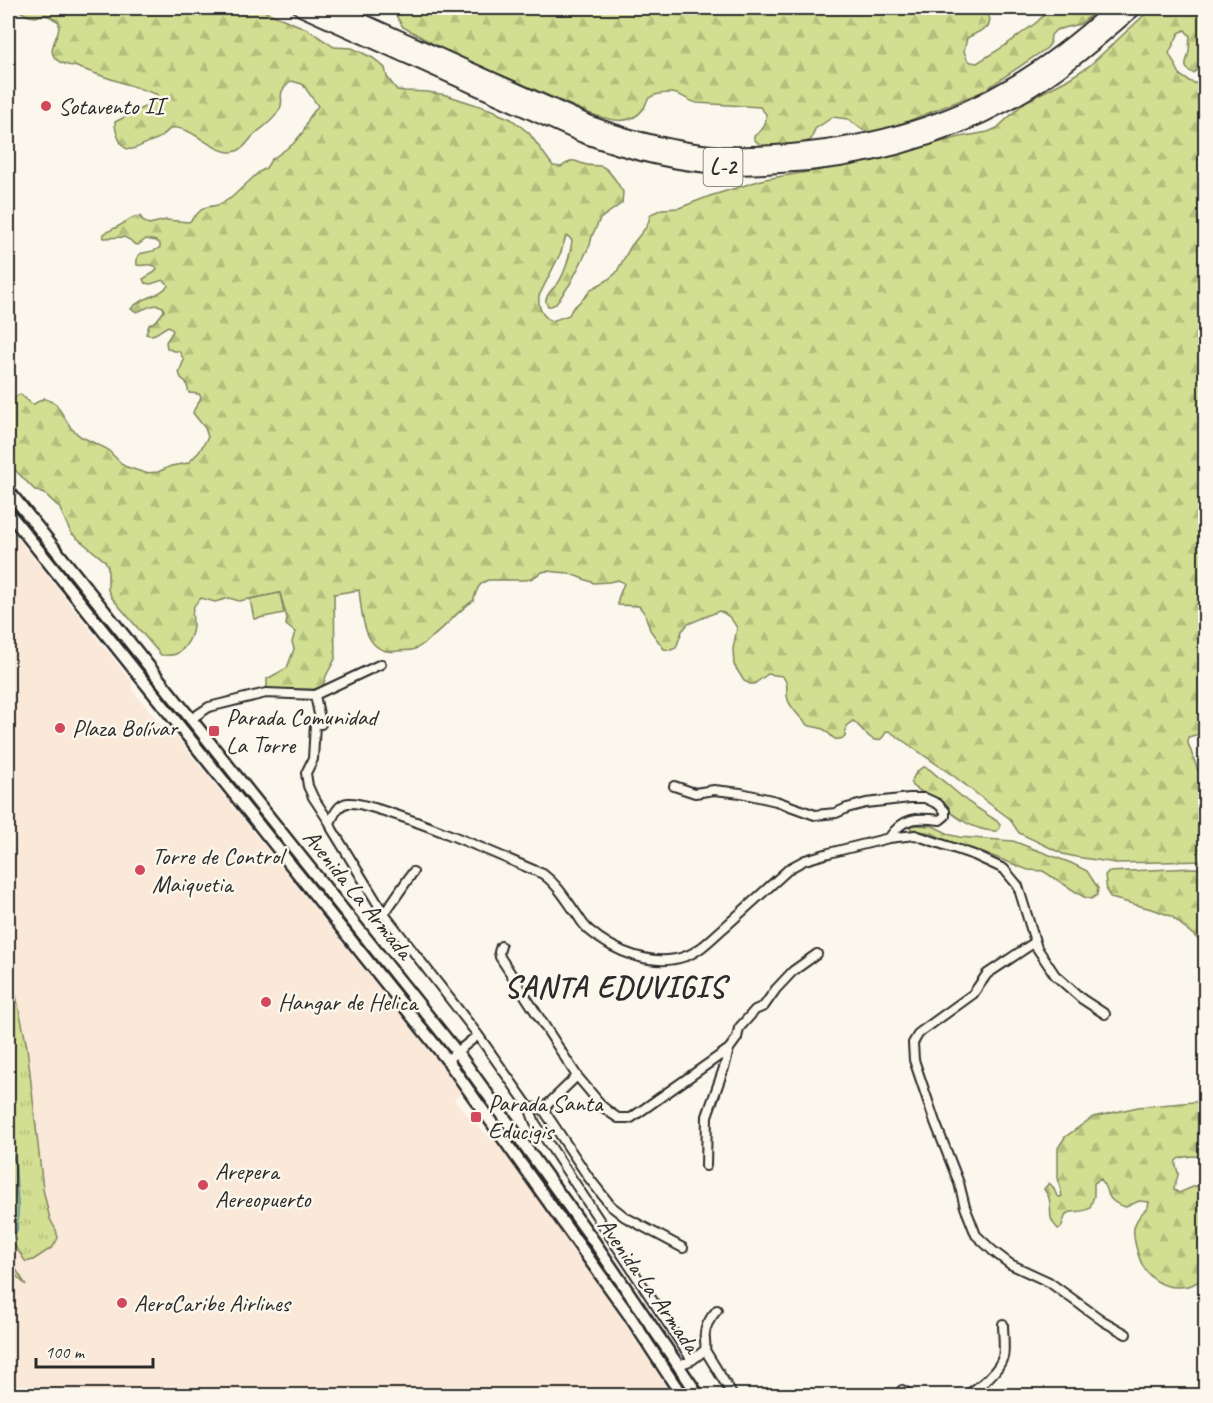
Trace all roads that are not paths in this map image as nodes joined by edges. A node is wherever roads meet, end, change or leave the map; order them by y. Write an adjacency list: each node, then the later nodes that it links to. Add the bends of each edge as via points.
1 (301, 8): 4 (highway, L-2, via 583,135 667,159 743,167 837,160 940,133 1010,101 1047,78)
2 (332, 8): 3 (highway, L-2, via 606,130 669,147 742,154 835,148 936,121 1022,80)
3 (1114, 8)
4 (1134, 8)
5 (8, 490): 9 (main road, Avenida La Armada)
6 (8, 512): 22 (main road, Avenida La Armada)
7 (381, 664): 8 (street)
8 (315, 694): 9 (street, via 266,693 209,707); 11 (street, via 321,724 315,724 313,759 306,773 313,797)
9 (191, 718): 21 (main road, Avenida La Armada)
10 (674, 786): 12 (street, via 695,792 741,793 815,815 910,798 925,798 945,811 940,820 913,819 901,824)
11 (330, 823): 12 (street, via 342,805 350,803 432,828 543,874 558,888 586,928 602,940 642,958 666,961 687,956 705,944 790,868 805,860); 14 (street)
12 (889, 838): 15 (street, via 915,835 1004,869 1018,886)
13 (413, 872): 14 (street)
14 (384, 914): 19 (street)
15 (1035, 942): 18 (street, via 1056,975); 30 (street, via 987,974 973,994 919,1033 913,1043 914,1060 976,1235 1010,1264 1049,1282)
16 (501, 946): 23 (street, via 500,957)
17 (817, 954): 20 (street, via 793,970 764,1006 748,1018)
18 (1105, 1014)
19 (478, 1035): 21 (street); 24 (street)
20 (729, 1049): 23 (street, via 631,1118 612,1114); 26 (street, via 707,1116)
21 (457, 1052): 22 (street); 33 (main road, Avenida La Armada)
22 (447, 1060): 35 (main road, Avenida La Armada)
23 (577, 1076): 25 (street)
24 (529, 1107): 25 (street); 32 (street, via 535,1123)
25 (543, 1109): 27 (street, via 611,1206)
26 (706, 1166)
27 (683, 1248)
28 (717, 1311): 31 (street, via 709,1319)
29 (1003, 1323): 39 (street, via 1003,1357 982,1384)
30 (1126, 1334)
31 (705, 1350): 32 (street); 37 (street)
32 (692, 1360): 33 (street)
33 (680, 1365): 36 (main road, Avenida La Armada)
34 (902, 1390): 38 (street)
35 (682, 1395)
36 (699, 1395)
37 (733, 1395)
38 (912, 1395)
39 (966, 1395)

